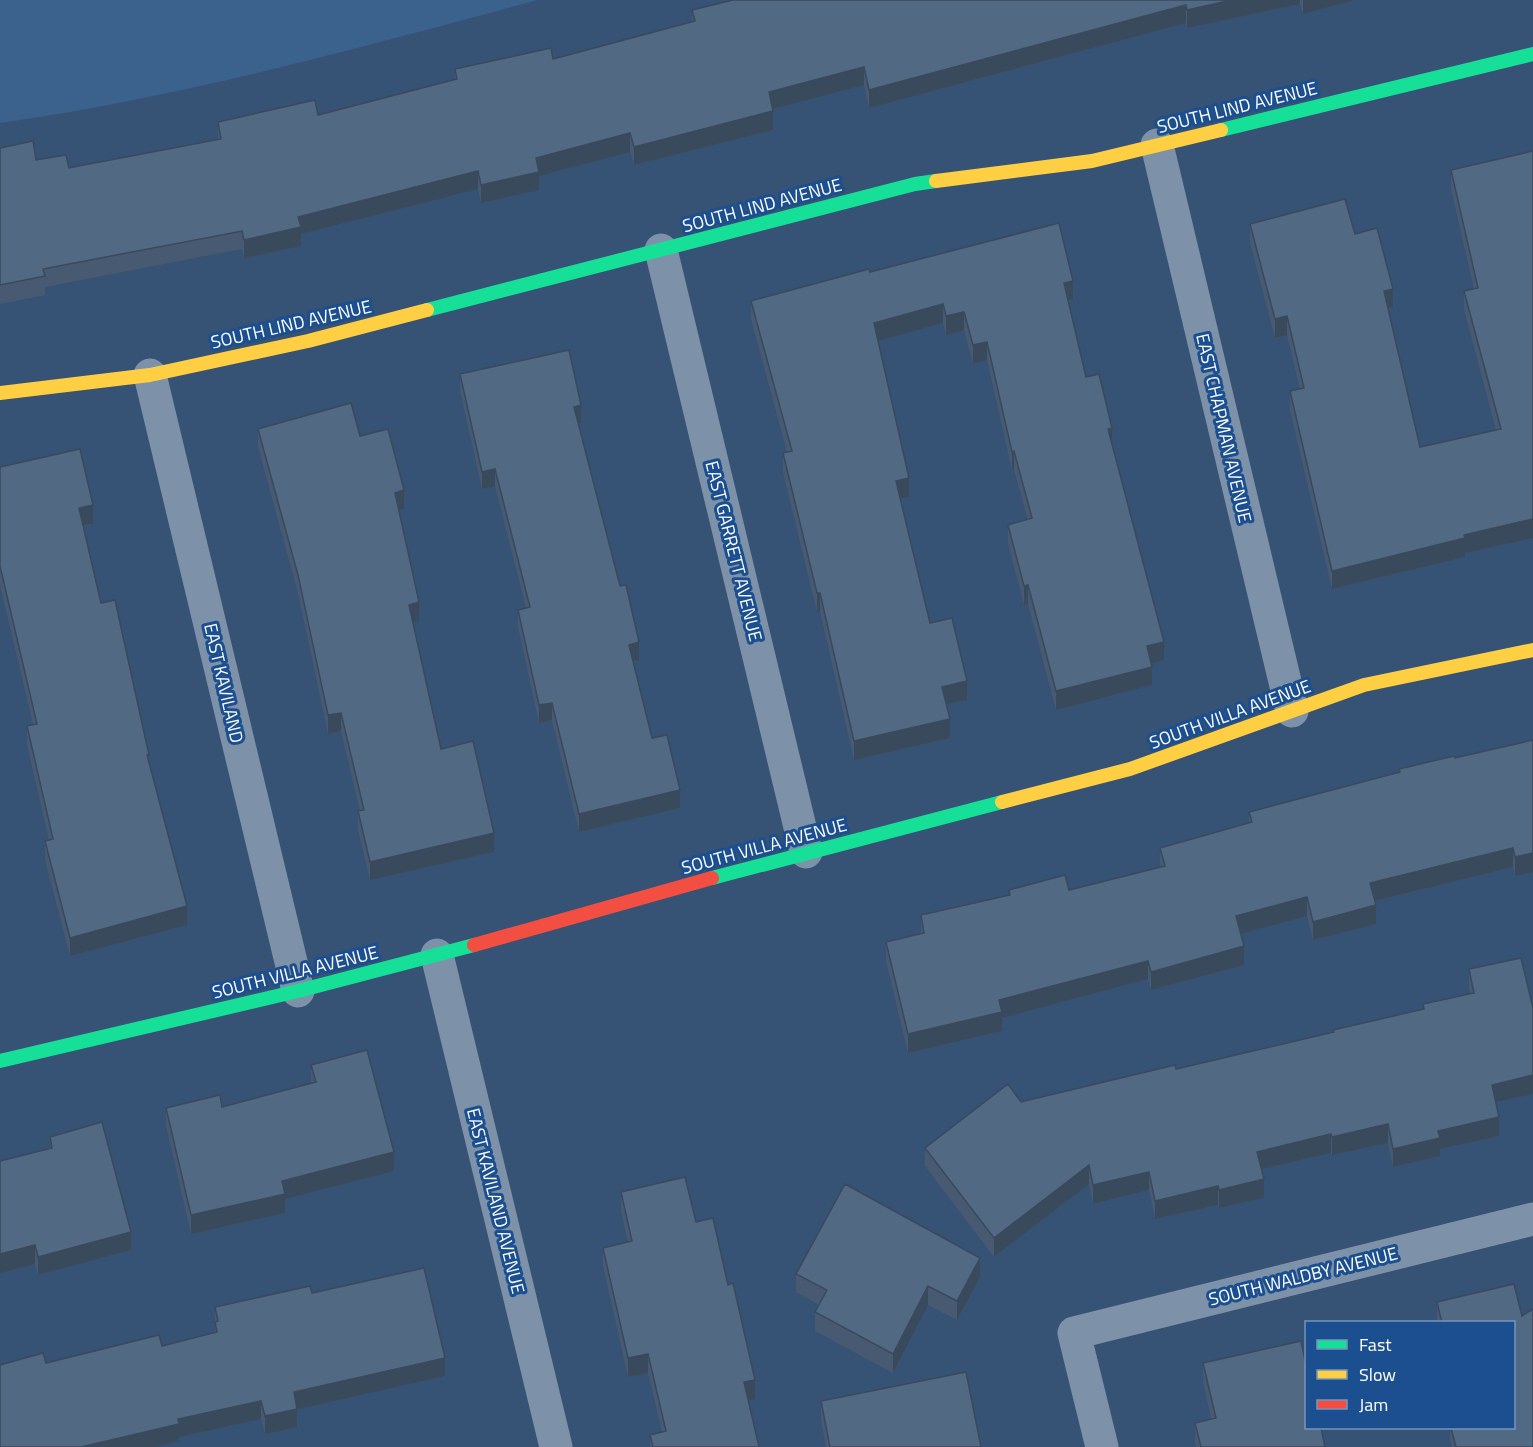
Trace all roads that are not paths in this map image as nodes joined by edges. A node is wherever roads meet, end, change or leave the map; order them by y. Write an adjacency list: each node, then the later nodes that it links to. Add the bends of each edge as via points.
1 (1533, 54): 2 (street, SOUTH LIND AVENUE)
2 (1156, 145): 3 (street, SOUTH LIND AVENUE, via 1092,161 915,184); 7 (street, EAST CHAPMAN AVENUE)
3 (662, 250): 4 (street, SOUTH LIND AVENUE, via 308,341); 8 (street, EAST GARRETT AVENUE)
4 (150, 375): 5 (street, SOUTH LIND AVENUE); 10 (street, EAST KAVILAND)
5 (0, 393)
6 (1533, 650): 7 (street, SOUTH VILLA AVENUE, via 1364,685)
7 (1292, 711): 8 (street, SOUTH VILLA AVENUE, via 1130,769)
8 (806, 852): 9 (street, SOUTH VILLA AVENUE)
9 (437, 955): 10 (street, SOUTH VILLA AVENUE); 13 (street, EAST KAVILAND AVENUE)
10 (298, 991): 11 (street, SOUTH VILLA AVENUE)
11 (0, 1061)
12 (1533, 1219): 14 (street, SOUTH WALDBY AVENUE, via 1074,1333)
13 (556, 1447)
14 (1102, 1447)

